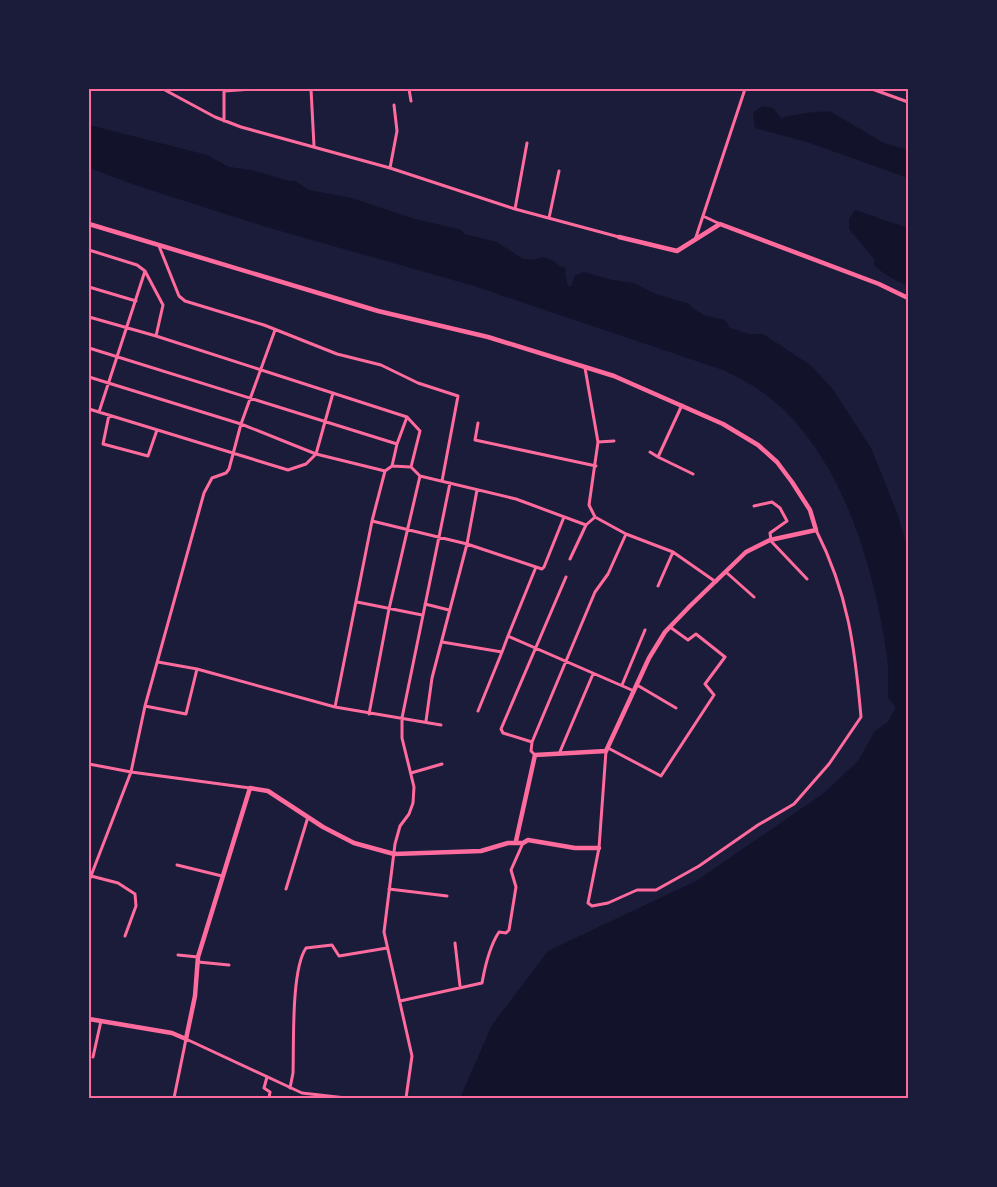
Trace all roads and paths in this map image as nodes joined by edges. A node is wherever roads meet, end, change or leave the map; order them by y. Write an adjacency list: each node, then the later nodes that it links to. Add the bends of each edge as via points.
1 (163, 89): 11 (street)
2 (253, 89): 7 (street)
3 (311, 89): 13 (street)
4 (409, 89): 8 (street)
5 (745, 89): 17 (street)
6 (872, 89): 9 (street)
7 (224, 90): 11 (street)
8 (412, 101)
9 (908, 102)
10 (394, 105): 14 (street, via 397,131)
11 (224, 121): 13 (street)
12 (527, 143): 16 (street)
13 (314, 146): 14 (street)
14 (390, 168): 16 (street)
15 (559, 171): 18 (street)
16 (515, 209): 18 (street)
17 (703, 216): 20 (street); 22 (street)
18 (549, 218): 21 (street)
19 (89, 224): 23 (street)
20 (720, 224): 22 (street); 27 (street)
21 (618, 237): 22 (street, via 677,251)
22 (695, 240)
23 (159, 246): 31 (street, via 181,299); 35 (street, via 378,311 488,336)
24 (89, 250): 25 (street, via 137,265)
25 (145, 271): 28 (street); 32 (street, via 164,305)
26 (89, 287): 28 (street)
27 (908, 298)
28 (136, 301): 30 (street)
29 (89, 317): 30 (street)
30 (128, 328): 32 (street); 34 (street)
31 (275, 330): 36 (street); 63 (street, via 337,354 381,365 458,396)
32 (156, 336): 36 (street)
33 (89, 348): 34 (street)
34 (117, 356): 38 (street); 40 (street)
35 (585, 368): 41 (street, via 614,376); 51 (street)
36 (260, 369): 39 (street); 40 (street)
37 (89, 377): 38 (street)
38 (108, 383): 43 (street); 48 (street)
39 (333, 393): 45 (street); 46 (street)
40 (250, 398): 46 (street); 48 (street)
41 (682, 406): 56 (street); 72 (street, via 723,424 758,445 777,462 810,510)
42 (89, 409): 43 (street)
43 (99, 412): 44 (street)
44 (109, 415): 49 (street); 49 (street, via 103,444 148,456)
45 (407, 417): 52 (street); 59 (street, via 420,432)
46 (324, 420): 52 (street); 55 (street)
47 (478, 423): 58 (street, via 475,440)
48 (241, 424): 54 (street); 55 (street)
49 (157, 430): 54 (street)
50 (614, 441): 51 (street)
51 (598, 442): 58 (street)
52 (397, 444): 57 (street)
53 (650, 452): 56 (street)
54 (234, 453): 55 (street, via 281,470 306,464); 98 (street, via 226,473 212,478 204,493)
55 (316, 454): 60 (street)
56 (658, 457): 61 (street)
57 (392, 466): 59 (street); 60 (street)
58 (596, 466): 68 (street, via 589,505)
59 (411, 467): 62 (street)
60 (385, 471): 69 (street)
61 (692, 474)
62 (420, 476): 63 (street); 71 (street)
63 (442, 481): 64 (street)
64 (450, 483): 65 (street); 74 (street)
65 (477, 490): 67 (street, via 516,499); 76 (street)
66 (754, 506): 75 (street, via 772,502 780,508 787,521 770,533)
67 (564, 517): 70 (street); 79 (street, via 544,567)
68 (594, 517): 70 (street); 73 (street)
69 (372, 521): 71 (street); 86 (street)
70 (586, 525): 78 (street)
71 (407, 528): 74 (street); 88 (street)
72 (816, 530): 75 (street); 124 (street, via 831,559 849,617 861,717 829,764 794,804 656,890 637,890 592,906 588,903 589,894)
73 (626, 534): 77 (street); 97 (street)
74 (438, 536): 76 (street); 87 (street)
75 (770, 540): 80 (street, via 746,552); 82 (street)
76 (467, 544): 79 (street); 89 (street)
77 (672, 552): 83 (street); 84 (street)
78 (570, 559)
79 (536, 567): 93 (street)
80 (727, 572): 83 (street); 85 (street)
81 (566, 577): 95 (street)
82 (807, 579)
83 (716, 582): 91 (street)
84 (658, 586)
85 (754, 597)
86 (356, 602): 88 (street); 105 (street)
87 (425, 604): 89 (street); 90 (street)
88 (389, 609): 90 (street); 108 (street)
89 (449, 610): 94 (street)
90 (422, 615): 109 (street)
91 (670, 627): 102 (street, via 649,658); 113 (street, via 688,640 696,634 725,657 705,684 714,695 661,776)
92 (645, 630): 101 (street)
93 (508, 636): 95 (street); 96 (street)
94 (442, 642): 96 (street); 110 (street, via 432,678)
95 (535, 648): 97 (street); 112 (street, via 500,730)
96 (502, 652): 107 (street)
97 (564, 661): 100 (street); 112 (street)
98 (158, 662): 99 (street); 104 (street)
99 (197, 669): 104 (street, via 186,714); 105 (street)
100 (593, 674): 101 (street); 114 (street)
101 (622, 685): 103 (street)
102 (637, 685): 103 (street); 106 (street)
103 (634, 691): 113 (street)
104 (145, 706): 118 (street)
105 (335, 707): 108 (street)
106 (676, 708)
107 (478, 711)
108 (369, 714): 109 (street)
109 (402, 718): 110 (street); 119 (street, via 402,738)
110 (426, 721): 111 (street)
111 (441, 724)
112 (532, 742): 115 (street, via 531,751)
113 (607, 749): 114 (street); 124 (street)
114 (559, 754): 115 (street)
115 (535, 755): 122 (street)
116 (89, 764): 118 (street)
117 (442, 764): 119 (street)
118 (131, 772): 120 (street); 127 (street)
119 (410, 773): 125 (street, via 414,787 413,803 400,826)
120 (250, 788): 121 (street, via 268,791); 128 (street)
121 (308, 817): 125 (street, via 354,843); 130 (street)
122 (516, 841): 123 (street); 125 (street, via 481,852)
123 (523, 843): 124 (street, via 528,840 575,848); 139 (street, via 511,870 516,887 508,931 499,932 495,938 482,983)
124 (599, 848)
125 (394, 854): 131 (street)
126 (177, 864): 128 (street)
127 (91, 876): 129 (street); 133 (street, via 118,883 135,894 136,906)
128 (222, 876): 137 (street)
129 (89, 881)
130 (286, 889)
131 (389, 889): 132 (street); 135 (street, via 385,921)
132 (447, 896)
133 (126, 936)
134 (456, 943): 139 (street)
135 (387, 948): 140 (street); 146 (street, via 339,956 332,945 306,948 301,955)
136 (178, 955): 137 (street)
137 (198, 960): 138 (street); 143 (street)
138 (229, 965)
139 (460, 986): 140 (street)
140 (400, 1001): 150 (street, via 412,1056)
141 (89, 1019): 142 (street)
142 (101, 1021): 143 (street, via 172,1033); 144 (street)
143 (186, 1039): 145 (street); 147 (street)
144 (92, 1057)
145 (267, 1076): 146 (street); 148 (street, via 264,1088 270,1092)
146 (290, 1088): 149 (street, via 302,1093)
147 (174, 1098)
148 (269, 1098)
149 (346, 1098)
150 (406, 1098)

